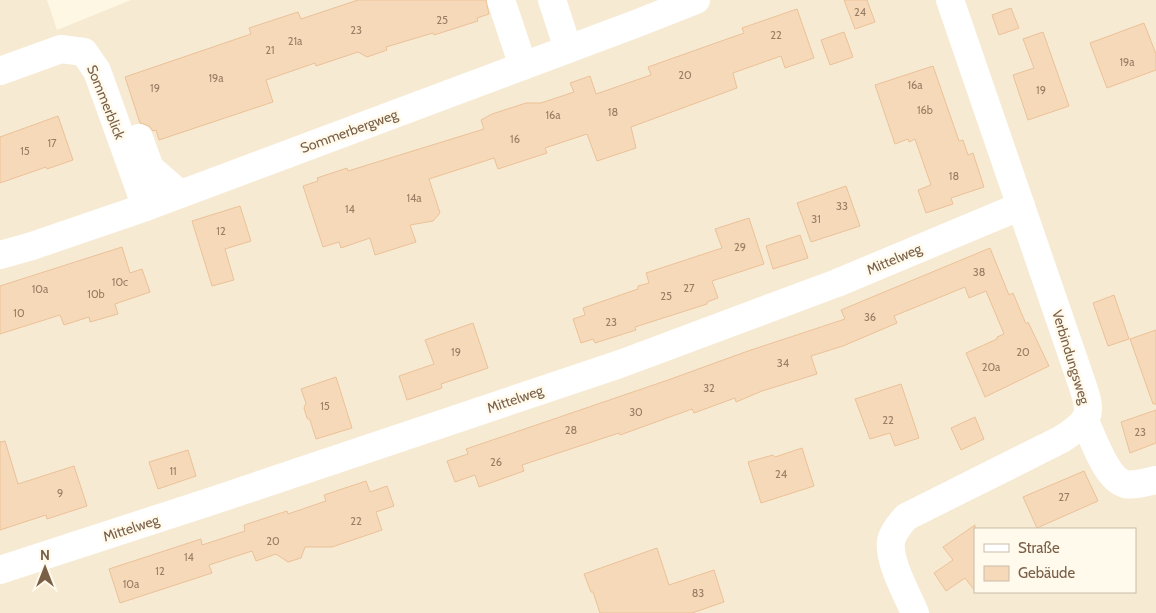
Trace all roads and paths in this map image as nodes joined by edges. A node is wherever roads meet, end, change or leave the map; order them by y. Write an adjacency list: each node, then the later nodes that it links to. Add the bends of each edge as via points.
1 (501, 0): 6 (street)
2 (552, 0): 5 (street)
3 (696, 0): 5 (street, Sommerbergweg)
4 (950, 0): 10 (street, Verbindungsweg)
5 (568, 49): 6 (street, Sommerbergweg)
6 (523, 66): 9 (street, Sommerbergweg)
7 (0, 71): 11 (street, Sommerblick, via 61,49 84,52 97,71)
8 (126, 98): 9 (street, via 150,168)
9 (180, 194): 11 (street, Sommerbergweg)
10 (1021, 206): 13 (street, Verbindungsweg, via 1088,401); 15 (street, Mittelweg, via 837,283 620,364)
11 (146, 207): 12 (street, Sommerbergweg)
12 (0, 255)
13 (1085, 421): 14 (street, via 1114,478 1125,484); 16 (street, Verbindungsweg, via 1060,440 902,521 892,540 892,556)
14 (1156, 480)
15 (0, 570)
16 (915, 613)

